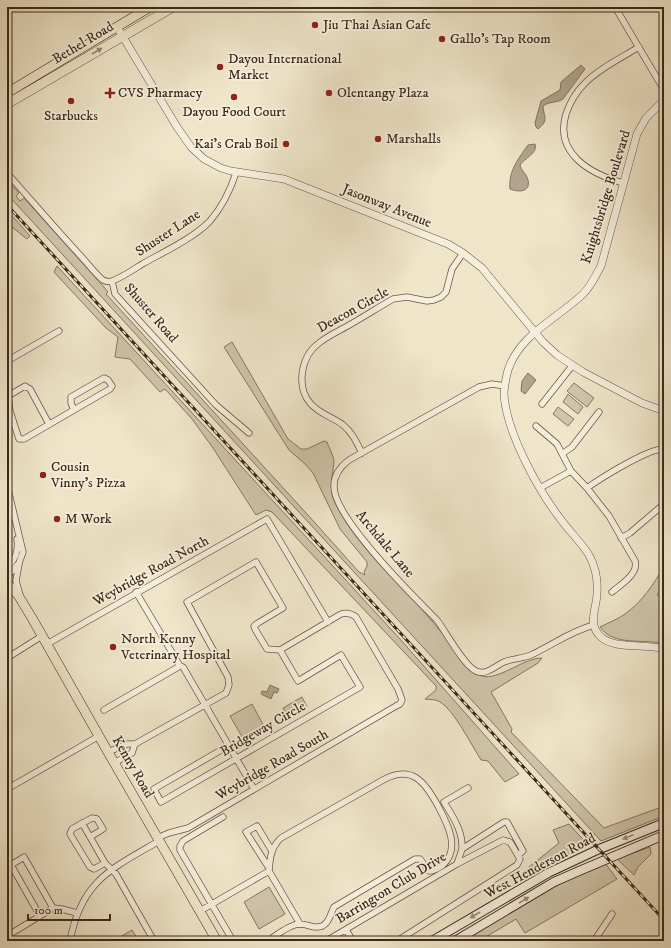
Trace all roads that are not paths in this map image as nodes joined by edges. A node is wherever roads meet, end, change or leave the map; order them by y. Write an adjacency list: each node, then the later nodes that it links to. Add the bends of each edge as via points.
1 (150, 7): 4 (main road, Bethel Road)
2 (173, 7): 5 (main road, Bethel Road)
3 (615, 7): 6 (street)
4 (117, 27): 5 (street, Jasonway Avenue); 7 (main road, Bethel Road)
5 (122, 36): 10 (main road, Bethel Road, one-way to 5); 14 (street, Jasonway Avenue, via 192,148 213,164)
6 (638, 47): 8 (street); 15 (street, via 586,82 572,99 563,124 565,140 575,158 604,178)
7 (48, 68): 9 (main road, Bethel Road); 10 (main road, via 44,76 19,91)
8 (664, 90)
9 (7, 93)
10 (18, 98): 12 (main road, Bethel Road)
11 (664, 100): 15 (street, Knightsbridge Boulevard, via 646,118 637,134)
12 (7, 104)
13 (7, 173): 17 (street, Shuster Road, via 103,280)
14 (236, 173): 16 (street, Jasonway Avenue, via 284,179 448,244); 17 (street, Shuster Lane, via 228,196 209,222 190,236)
15 (623, 183): 19 (street, Knightsbridge Boulevard, via 600,266 591,283 584,293)
16 (463, 253): 19 (street, Jasonway Avenue, via 482,268); 32 (street, Deacon Circle, via 452,269 446,292 441,297 427,301 407,297 393,299 318,343 308,356 302,377 305,394 316,409 348,429)
17 (112, 281): 30 (street, Shuster Road, via 115,294 216,405)
18 (59, 331): 20 (street)
19 (534, 333): 21 (street, Jasonway Avenue, via 549,349); 22 (street, Knightsbridge Boulevard, via 515,356)
20 (7, 361)
21 (572, 366): 23 (street); 25 (street, Jasonway Avenue, via 642,403)
22 (505, 386): 32 (street, Archdale Lane, via 492,384 479,387); 36 (street, Knightsbridge Boulevard, via 506,409 513,432)
23 (542, 404)
24 (74, 410): 24 (street, via 110,389 112,386 108,380 104,378 71,397); 28 (street)
25 (664, 411)
26 (8, 412): 28 (street, via 19,439 24,439); 28 (street, via 8,396 25,386 30,389)
27 (599, 412): 33 (street, via 572,447)
28 (49, 424)
29 (536, 426): 33 (street, via 555,442)
30 (249, 433)
31 (664, 449): 37 (street, via 654,450)
32 (362, 453): 49 (street, Archdale Lane, via 344,464 338,473 334,484 338,502 356,532 437,620 473,670 479,673 507,661 523,658)
33 (562, 454): 34 (street)
34 (572, 471): 36 (street); 37 (street)
35 (7, 485): 39 (street, Kenny Road)
36 (540, 488): 49 (street, Knightsbridge Boulevard, via 594,566 597,595)
37 (588, 488): 40 (street, via 609,516)
38 (664, 504): 40 (street)
39 (17, 530): 41 (street, Kenny Road, via 23,552); 42 (street, Kenny Road, via 17,553)
40 (621, 538): 46 (street, via 635,562 635,569)
41 (19, 563): 43 (street); 47 (street, Kenny Road, via 16,581)
42 (7, 569)
43 (7, 577)
44 (7, 583): 47 (main road, Kenny Road)
45 (136, 592): 48 (street, Weybridge Road North, via 267,519); 50 (street, Weybridge Road North); 54 (street)
46 (612, 592)
47 (25, 606): 50 (main road, Kenny Road)
48 (328, 622): 52 (street); 65 (street, Weybridge Road South, via 346,613 356,617 401,694 402,700 400,704)
49 (594, 624): 51 (street, via 600,636 609,642)
50 (45, 640): 53 (street, Weybridge Road North); 57 (main road, Kenny Road)
51 (664, 649)
52 (280, 650): 55 (street, via 267,649 254,629 258,623 283,608 256,562 187,602 228,677 226,693); 61 (street, Bridgeway Circle, via 298,681 341,656 360,687)
53 (7, 658)
54 (180, 666): 55 (street); 56 (street)
55 (205, 705): 58 (street); 59 (street)
56 (104, 710)
57 (99, 736): 60 (main road, Kenny Road); 64 (street)
58 (135, 744): 60 (street, via 127,744); 62 (street, via 132,753)
59 (228, 746): 61 (street); 61 (street, Bridgeway Circle, via 154,789 161,802)
60 (108, 752): 62 (main road, Kenny Road)
61 (236, 759): 65 (street)
62 (114, 763): 71 (main road, Kenny Road)
63 (468, 788): 72 (street, Barrington Club Drive, via 444,802 460,831)
64 (7, 789)
65 (254, 789): 71 (street, Weybridge Road South, via 188,828 169,833)
66 (223, 817): 79 (street, via 183,841 180,846)
67 (82, 823): 70 (street); 70 (street, via 92,818 97,819 103,829); 75 (street, via 72,829 70,834 90,867 94,869)
68 (664, 823): 98 (main road, West Henderson Road, one-way to 98, via 554,870)
69 (664, 835): 99 (main road, West Henderson Road, one-way to 69, via 554,882)
70 (90, 837): 75 (street)
71 (158, 840): 78 (street, Weybridge Road South); 81 (main road, Kenny Road)
72 (462, 849): 74 (street, Barrington Club Drive, via 507,822 523,851); 76 (street, Barrington Club Drive)
73 (272, 851): 77 (street); 77 (street, via 256,826 246,832); 85 (street, via 281,838 397,774 410,775 429,788 447,823 452,837 451,853 446,862 438,868 431,872 420,860 415,859 334,907 323,926)
74 (518, 855): 76 (street, via 510,842 503,840); 97 (street, via 520,859 517,865)
75 (105, 863): 78 (street)
76 (456, 864): 86 (street, Barrington Club Drive)
77 (269, 869): 79 (street); 85 (street)
78 (111, 870): 82 (street, Weybridge Road South, via 96,883); 89 (street, via 116,874)
79 (212, 904): 81 (street); 91 (street)
80 (53, 908): 82 (street); 84 (street); 84 (street, via 24,857 11,865)
81 (200, 911): 90 (main road, Kenny Road)
82 (77, 913): 88 (street, Weybridge Road South)
83 (612, 914): 100 (street)
84 (40, 916): 87 (street)
85 (300, 924): 92 (street, via 274,936)
86 (346, 930): 95 (street, Barrington Club Drive); 96 (street)
87 (7, 936)
88 (70, 941)
89 (154, 941)
90 (217, 941)
91 (233, 941)
92 (270, 941)
93 (284, 941): 94 (street)
94 (317, 941)
95 (326, 941)
96 (353, 941)
97 (397, 941)
98 (432, 941)
99 (455, 941)
100 (594, 941)

